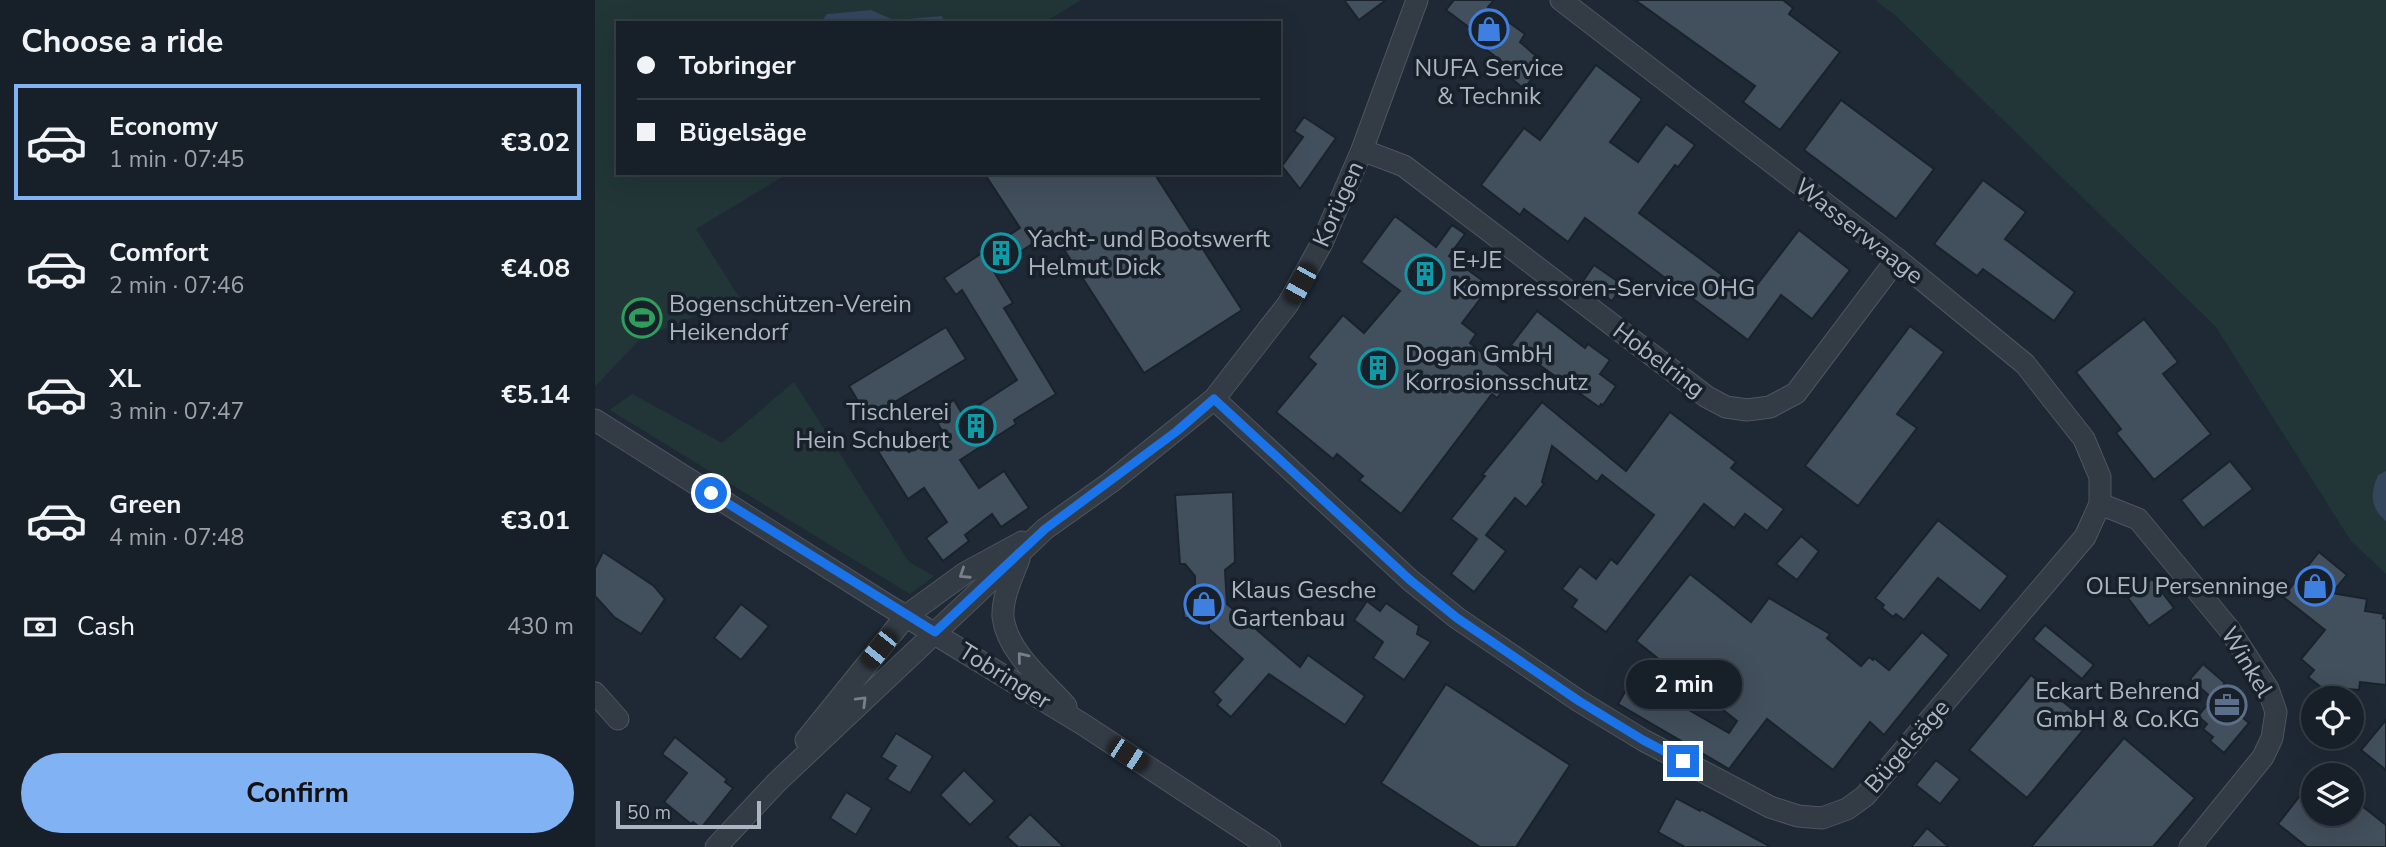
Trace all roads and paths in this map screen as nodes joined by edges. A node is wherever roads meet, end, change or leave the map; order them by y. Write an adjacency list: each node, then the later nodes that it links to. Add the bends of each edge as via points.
1 (1417, 0): 3 (street, Korügen)
2 (1561, 0): 4 (street, Wasserwaage)
3 (1362, 150): 4 (street, Hobelring, via 1404,166 1726,407 1770,407 1796,393); 5 (street, Korügen, via 1322,243 1288,304)
4 (1897, 260): 7 (street, Wasserwaage, via 2025,364 2084,439 2100,477)
5 (1214, 399): 7 (street, Bügelsäge, via 1457,618 1643,740 1770,807 1798,816 1822,818 1865,796 2085,537); 8 (street, Korügen)
6 (595, 420): 10 (street, Tobringer)
7 (2100, 504): 18 (street, Winkel, via 2138,519 2229,629 2268,689 2276,712 2263,757)
8 (1045, 529): 9 (street, Korügen); 10 (street, one-way to 10, via 965,573)
9 (1022, 552): 11 (street, Korügen); 14 (street, one-way to 9, via 1015,651 1003,617 1008,587)
10 (906, 616): 11 (street, Tobringer); 15 (street)
11 (935, 632): 14 (street, Tobringer); 15 (street, Korügen, one-way to 11)
12 (595, 693): 13 (street)
13 (618, 719)
14 (1084, 725): 17 (street, Tobringer)
15 (777, 782): 16 (street)
16 (716, 847)
17 (1270, 847)
18 (2190, 847)

